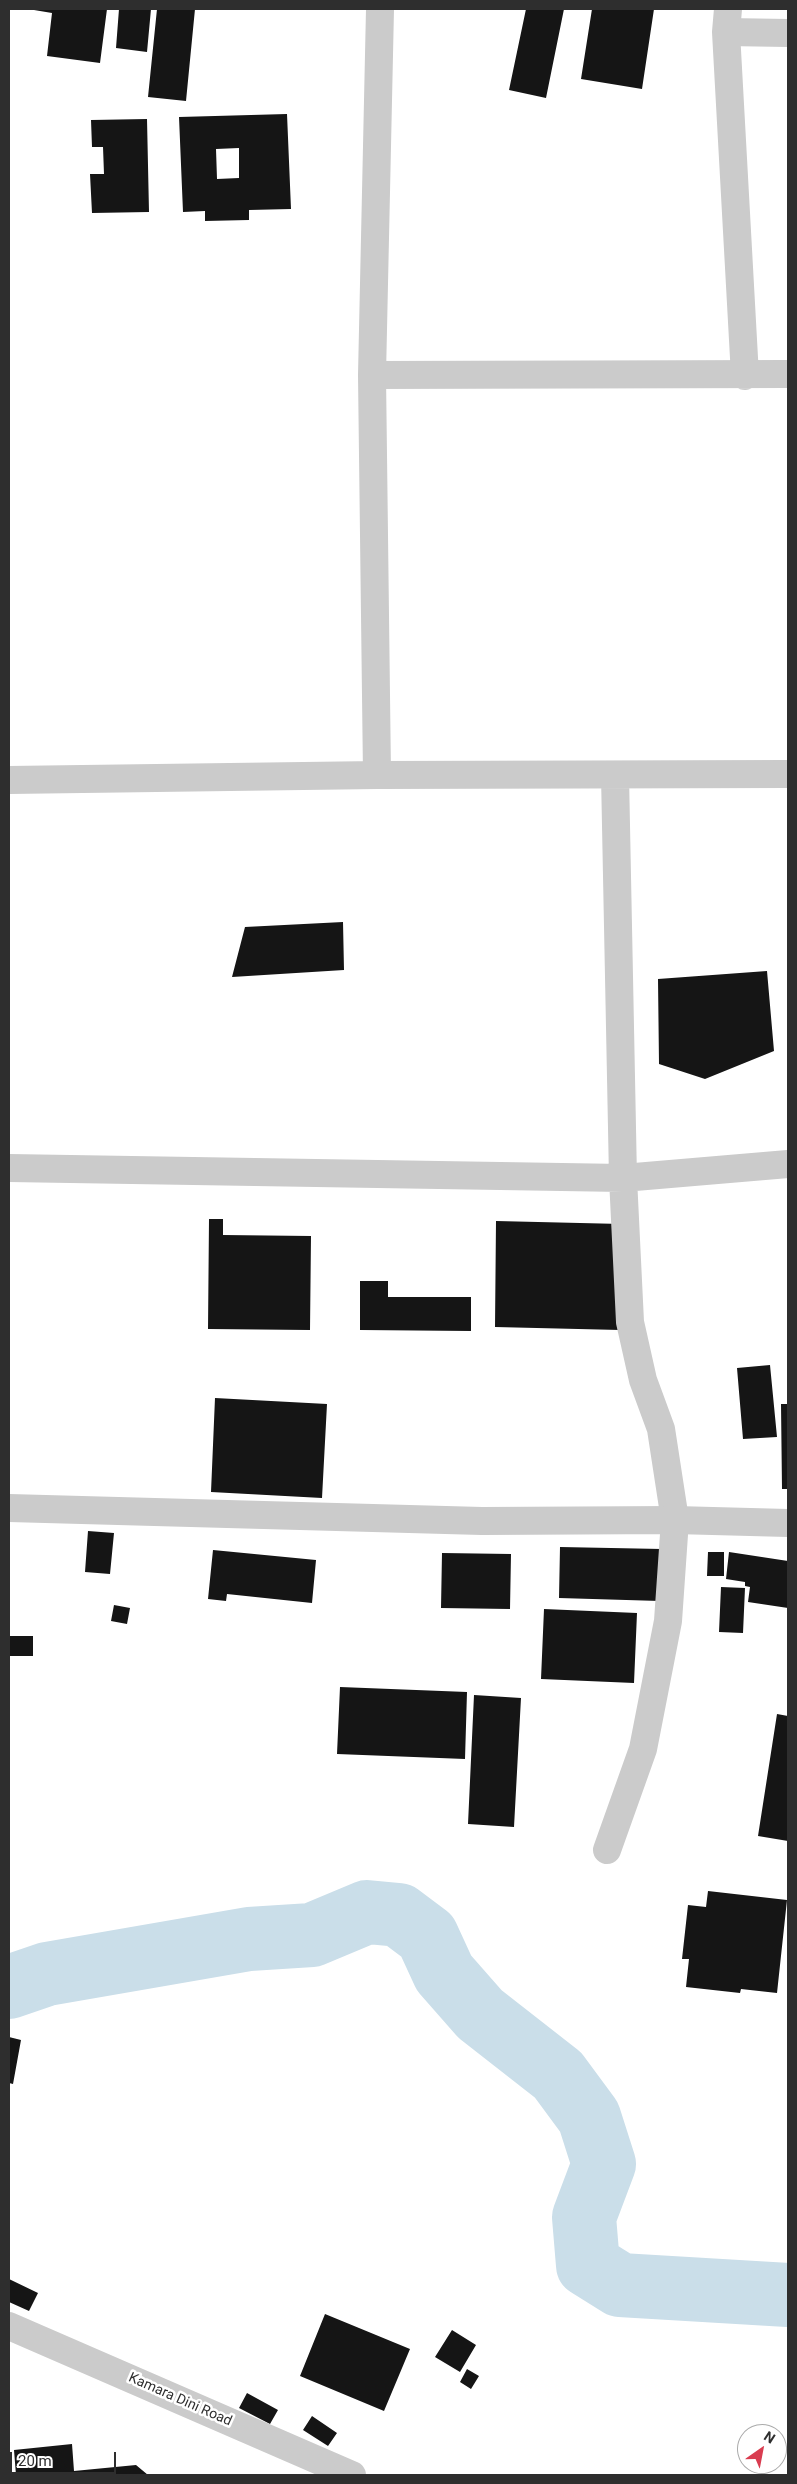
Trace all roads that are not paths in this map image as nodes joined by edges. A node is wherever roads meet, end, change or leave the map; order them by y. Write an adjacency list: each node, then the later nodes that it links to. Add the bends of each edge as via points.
1 (380, 9): 5 (street)
2 (727, 21): 3 (street); 6 (street)
3 (788, 33)
4 (788, 374): 6 (street)
5 (372, 375): 6 (street); 8 (street)
6 (745, 376)
7 (788, 774): 9 (street)
8 (377, 775): 9 (street); 10 (street)
9 (615, 775): 13 (street)
10 (9, 780)
11 (788, 1164): 13 (street)
12 (9, 1168): 13 (street)
13 (623, 1178): 15 (street, via 630,1322 644,1380 661,1430)
14 (9, 1508): 15 (street, via 482,1521)
15 (675, 1520): 16 (street); 17 (street, via 668,1621 643,1749)
16 (788, 1523)
17 (606, 1850)
18 (9, 2326): 19 (street, Kamara Dini Road)
19 (352, 2475)

